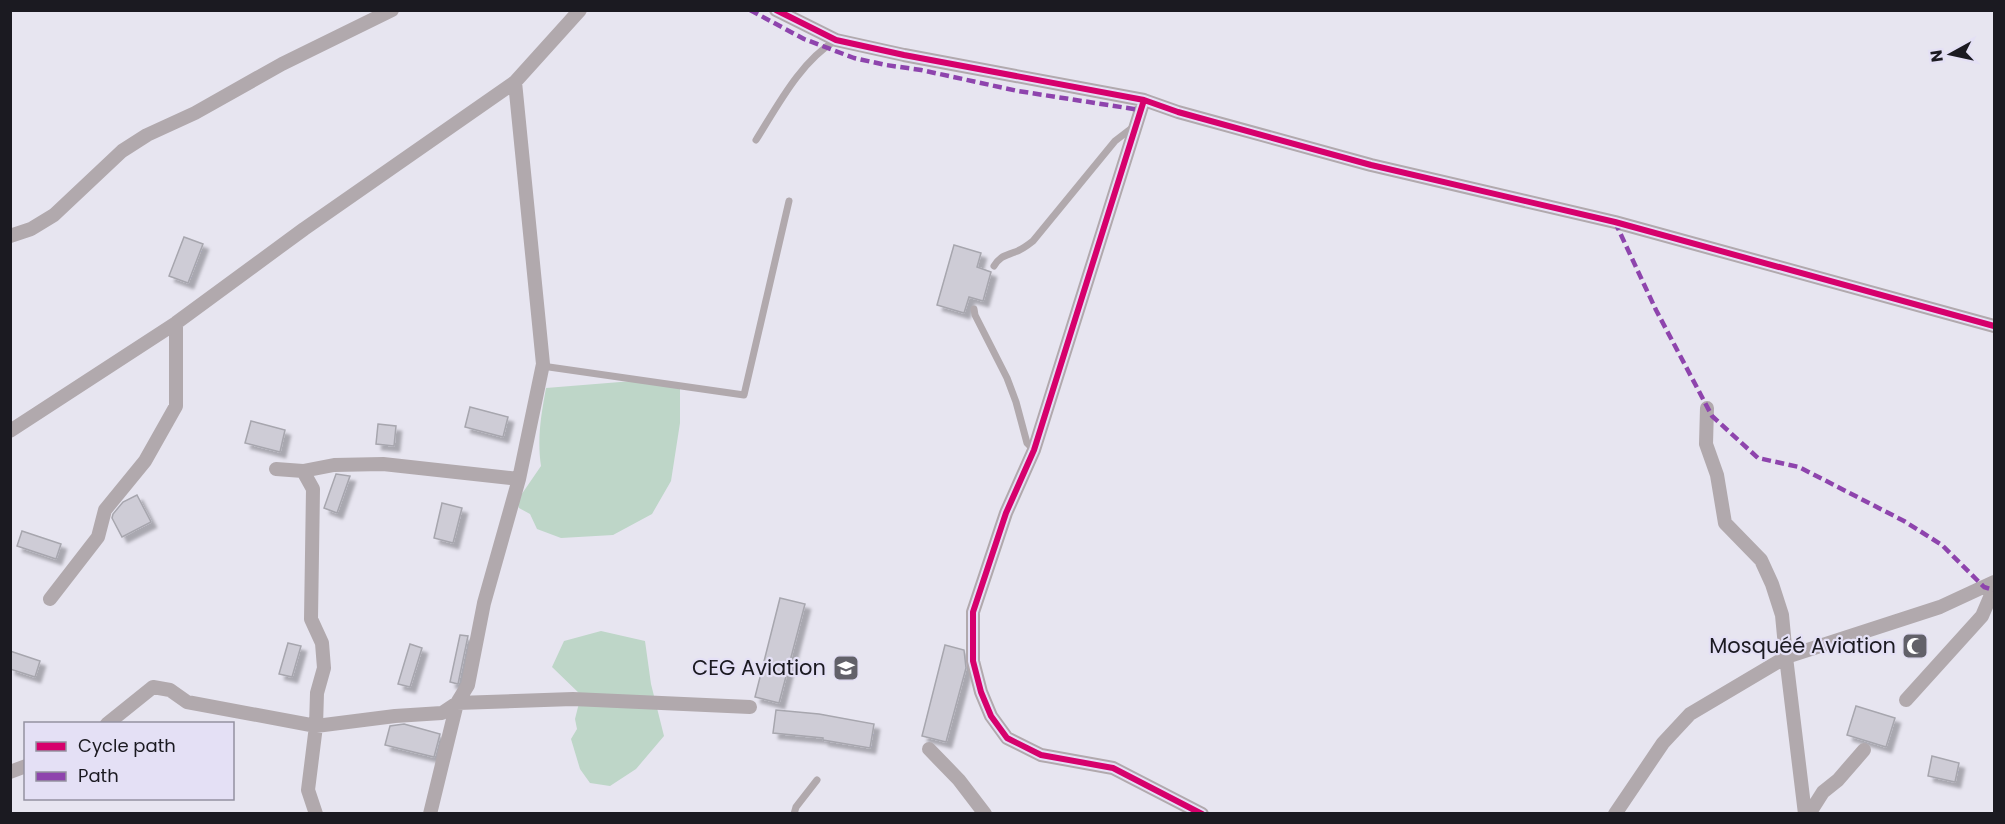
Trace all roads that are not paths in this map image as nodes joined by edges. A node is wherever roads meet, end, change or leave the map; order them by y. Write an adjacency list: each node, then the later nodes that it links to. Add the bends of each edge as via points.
1 (392, 10): 10 (street, via 147,135 122,151 54,215)
2 (580, 10): 5 (street)
3 (776, 10): 4 (street)
4 (836, 40): 6 (street); 8 (lane, via 824,47 791,84)
5 (515, 82): 13 (street); 15 (street)
6 (1144, 100): 7 (street); 14 (street, via 1371,165 1616,222)
7 (1136, 125): 11 (lane, via 1115,141 1033,241 998,259); 18 (street)
8 (756, 140)
9 (789, 201): 15 (lane, via 744,395)
10 (10, 236)
11 (994, 266)
12 (974, 309): 18 (lane, via 1016,402 1027,443)
13 (176, 323): 17 (street); 24 (street, via 176,406 145,461 105,510 98,537)
14 (1995, 326)
15 (542, 366): 21 (street)
16 (1707, 408): 25 (street, via 1706,444 1718,475 1725,523 1765,568 1782,615)
17 (10, 431)
18 (1034, 450): 38 (street, via 1005,513 973,612 973,661 991,716 1007,738 1041,755 1113,768)
19 (276, 470): 20 (street)
20 (303, 471): 21 (street, via 334,465 383,464); 30 (street, via 313,489 311,619 322,644 324,668 317,693)
21 (519, 479): 27 (street, via 484,603 468,686)
22 (1995, 582): 25 (street, via 1940,607)
23 (1995, 588): 26 (street, via 1982,616)
24 (50, 599)
25 (1786, 657): 39 (street, via 1690,714 1663,743); 40 (street)
26 (1906, 700)
27 (457, 703): 28 (street, via 573,699); 30 (street, via 442,713); 35 (street)
28 (750, 707)
29 (108, 722): 30 (street, via 153,687 170,690 187,702)
30 (316, 726): 34 (street, via 308,790)
31 (929, 749): 37 (street)
32 (1864, 750): 40 (street)
33 (817, 780): 36 (lane)
34 (316, 813)
35 (430, 813)
36 (794, 813)
37 (985, 813)
38 (1202, 813)
39 (1615, 813)
40 (1807, 813)

